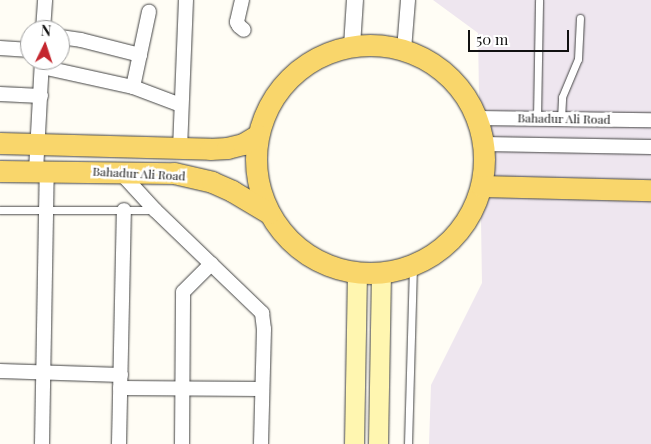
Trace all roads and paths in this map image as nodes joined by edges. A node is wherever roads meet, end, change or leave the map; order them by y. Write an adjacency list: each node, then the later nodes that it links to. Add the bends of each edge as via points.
1 (45, 0): 9 (street)
2 (186, 0): 22 (street)
3 (242, 0): 10 (street, via 237,22)
4 (355, 0): 12 (street)
5 (408, 0): 15 (street)
6 (540, 0): 24 (lane)
7 (148, 12): 16 (street)
8 (580, 18): 25 (lane, via 578,59 562,97)
9 (44, 20)
10 (244, 30)
11 (70, 38): 16 (street)
12 (352, 46): 15 (main road, via 388,46); 27 (main road, via 310,62 286,82 268,106)
13 (0, 48): 14 (street)
14 (20, 49)
15 (404, 50): 23 (main road, via 449,76)
16 (140, 55): 19 (street)
17 (42, 70): 21 (street)
18 (66, 70): 19 (street)
19 (133, 87): 22 (street)
20 (0, 94): 21 (street)
21 (40, 96): 29 (street)
22 (181, 105): 32 (street)
23 (477, 118): 24 (street, Bahadur Ali Road); 30 (main road)
24 (537, 118): 25 (street, Bahadur Ali Road)
25 (561, 119): 26 (street, Bahadur Ali Road)
26 (651, 120)
27 (258, 135): 32 (main road, via 227,148); 42 (main road, via 257,175)
28 (0, 143): 29 (main road)
29 (38, 143): 32 (main road); 34 (street)
30 (484, 144): 31 (street); 36 (main road)
31 (651, 148)
32 (180, 149)
33 (0, 171): 34 (main road, Bahadur Ali Road)
34 (41, 171): 35 (main road, Bahadur Ali Road); 39 (street)
35 (120, 172): 41 (street); 42 (main road, Bahadur Ali Road, via 174,173 198,178 232,191)
36 (482, 186): 37 (main road); 44 (main road, via 471,215 462,228 440,250)
37 (651, 190)
38 (0, 210): 39 (lane)
39 (47, 210): 40 (lane); 48 (street)
40 (124, 210): 41 (lane); 49 (street)
41 (155, 210): 43 (street)
42 (269, 213): 45 (main road, via 287,238 312,258)
43 (211, 264): 50 (street, via 183,292); 51 (street, via 262,313)
44 (413, 266): 46 (main road); 58 (lane)
45 (357, 273): 46 (main road); 56 (main road)
46 (382, 273): 57 (main road)
47 (0, 371): 48 (street)
48 (43, 372): 49 (street); 52 (street)
49 (120, 382): 50 (street); 53 (street)
50 (183, 389): 51 (street); 54 (street)
51 (261, 389): 55 (street)
52 (42, 444)
53 (119, 444)
54 (182, 444)
55 (261, 444)
56 (354, 444)
57 (378, 444)
58 (408, 444)

